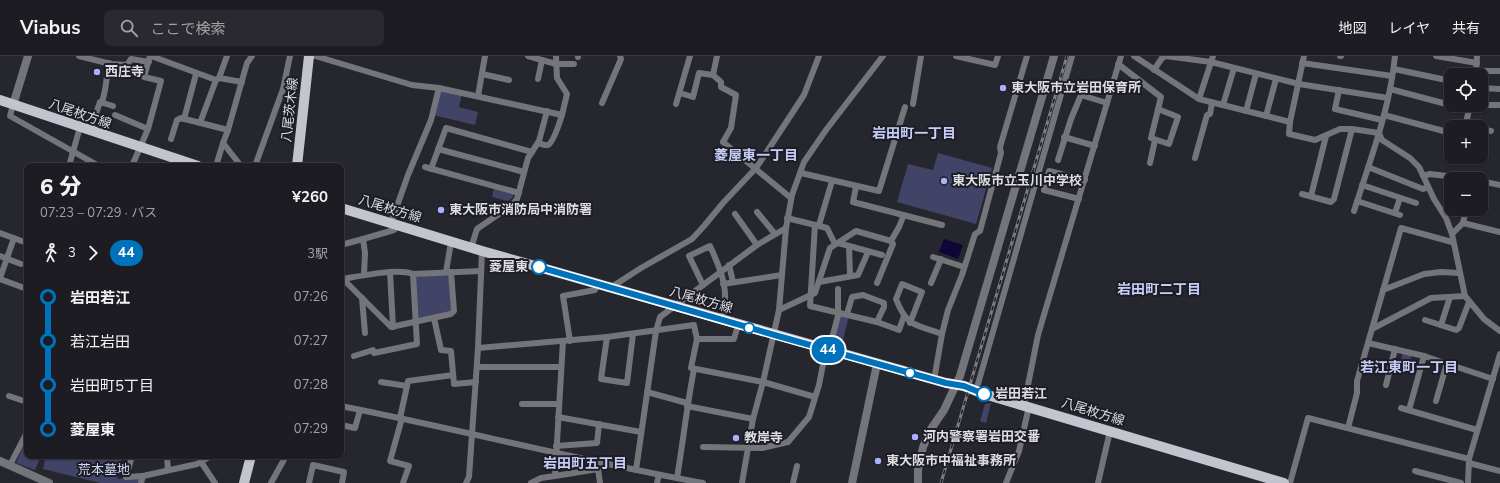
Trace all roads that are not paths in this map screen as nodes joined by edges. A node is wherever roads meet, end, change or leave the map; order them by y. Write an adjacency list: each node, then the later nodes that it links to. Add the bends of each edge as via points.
1 (28, 56): 73 (street)
2 (80, 56): 32 (street)
3 (228, 56): 49 (street)
4 (252, 56): 54 (street, via 247,62)
5 (290, 56): 116 (street, via 283,89)
6 (309, 56): 117 (main road, 八尾茨木線)
7 (315, 56): 56 (street, via 412,85)
8 (485, 56): 45 (street)
9 (528, 56): 31 (street)
10 (556, 56): 35 (street)
11 (620, 56): 68 (street, via 621,59)
12 (690, 56): 61 (street)
13 (718, 56): 47 (street)
14 (819, 56): 120 (street, via 804,95)
15 (883, 56): 122 (street, via 815,145 804,162)
16 (921, 56): 72 (street)
17 (956, 56): 18 (street, via 995,65)
18 (998, 56)
19 (1027, 56): 176 (street, via 1000,147 1001,153 980,231 976,234)
20 (1054, 56): 248 (street)
21 (1072, 56): 247 (street)
22 (1121, 56): 37 (street)
23 (1134, 56): 41 (street)
24 (1304, 56): 33 (street)
25 (1395, 56): 39 (street)
26 (1436, 56): 34 (street)
27 (1477, 56): 34 (street)
28 (150, 58): 32 (street, via 131,59 127,65); 44 (street); 90 (street, via 144,77 161,81)
29 (1188, 58): 30 (street); 41 (street, via 1166,56)
30 (1212, 59): 38 (street); 64 (street)
31 (542, 60): 35 (street); 50 (street)
32 (109, 63): 67 (street)
33 (1302, 63): 48 (street); 55 (street)
34 (1477, 63): 40 (street)
35 (556, 64): 36 (street); 83 (street, via 557,78 568,94)
36 (574, 64)
37 (1118, 64): 69 (street); 79 (street, via 1161,97)
38 (1234, 68): 46 (street); 74 (street)
39 (1394, 68): 48 (street); 52 (street)
40 (1476, 68)
41 (1154, 70): 64 (street)
42 (1500, 71): 43 (street)
43 (1488, 72)
44 (196, 74): 49 (street); 86 (street)
45 (482, 74): 53 (street); 62 (street)
46 (1256, 74): 51 (street); 81 (street)
47 (713, 75): 61 (street, via 699,73 693,97); 120 (street, via 721,82 720,87 736,95 731,128 723,142)
48 (1392, 76): 59 (street)
49 (218, 79): 54 (street); 88 (street)
50 (538, 79)
51 (1276, 79): 55 (street); 84 (street)
52 (1444, 79)
53 (509, 80)
54 (242, 82): 92 (street)
55 (1299, 84): 60 (street); 87 (street)
56 (439, 88): 62 (street); 148 (street, via 431,120 408,175)
57 (1488, 88): 58 (street)
58 (1500, 88)
59 (1390, 89): 63 (street); 66 (street)
60 (1339, 90): 63 (street); 85 (street, via 1336,109)
61 (680, 93): 71 (street)
62 (478, 96): 80 (street)
63 (1388, 98): 85 (street)
64 (1198, 99): 70 (street)
65 (0, 100): 73 (main road, 八尾枚方線)
66 (1444, 101)
67 (102, 103): 77 (street); 89 (street, via 100,102)
68 (602, 103)
69 (1107, 103): 98 (street, via 1081,95); 103 (street)
70 (1212, 103): 74 (street); 108 (street, via 1210,114 1206,115)
71 (676, 104)
72 (913, 104)
73 (13, 105): 89 (main road, 八尾枚方線); 106 (street, via 10,116)
74 (1224, 105): 81 (street)
75 (1488, 105): 76 (street)
76 (1500, 105)
77 (113, 106)
78 (905, 107): 130 (street, via 879,192)
79 (1158, 109): 100 (street, via 1151,138); 100 (street, via 1178,117 1169,144)
80 (547, 111): 83 (street); 102 (street)
81 (1246, 111): 84 (street)
82 (115, 115): 90 (street)
83 (562, 115): 102 (street, via 549,144 546,146)
84 (1266, 116): 87 (street)
85 (1383, 118): 94 (street); 96 (street)
86 (184, 119): 88 (street); 99 (street, via 177,120)
87 (1290, 122): 97 (street, via 1289,134 1315,140)
88 (200, 123): 92 (street)
89 (85, 129): 104 (main road, 八尾枚方線); 106 (street)
90 (148, 129): 104 (street)
91 (1352, 129): 96 (street); 97 (street, via 1340,129); 134 (street, via 1334,199 1331,202)
92 (228, 130): 101 (street)
93 (1488, 130): 95 (street)
94 (1444, 131)
95 (1491, 131)
96 (1379, 133): 119 (street); 123 (street, via 1382,140 1410,158 1419,167)
97 (1326, 136): 134 (street)
98 (1064, 137): 103 (street); 109 (street)
99 (171, 139)
100 (1155, 140): 118 (street)
101 (223, 143): 114 (street); 115 (street)
102 (538, 143): 107 (street)
103 (1094, 146): 125 (street)
104 (140, 147): 112 (street); 113 (main road, 八尾枚方線)
105 (438, 149): 107 (street, via 446,128); 121 (street); 132 (street, via 428,168)
106 (73, 152): 110 (street); 111 (street)
107 (532, 152): 121 (street)
108 (1195, 158)
109 (1058, 160)
110 (69, 163)
111 (93, 163)
112 (133, 163)
113 (189, 163)
114 (217, 163)
115 (239, 163)
116 (255, 163)
117 (297, 163)
118 (1150, 163)
119 (1368, 167): 128 (street); 131 (street, via 1423,189)
120 (756, 168): 135 (street); 197 (street, via 692,239)
121 (524, 172): 132 (street)
122 (801, 173): 126 (street); 135 (street)
123 (1423, 176): 124 (street); 131 (street)
124 (1444, 176)
125 (1085, 180): 137 (street); 137 (street, via 1049,171 1044,190)
126 (832, 181): 130 (street); 149 (street)
127 (1488, 182): 129 (street)
128 (1362, 185): 136 (street); 138 (street)
129 (1500, 185)
130 (856, 186): 150 (street, via 853,202)
131 (1428, 187): 155 (street)
132 (519, 193): 166 (street, via 512,204 477,229)
133 (1302, 194): 134 (street)
134 (1311, 196)
135 (791, 198): 146 (street)
136 (1400, 198): 138 (street, via 1398,214); 139 (street)
137 (1079, 199): 259 (street, via 1038,335)
138 (1357, 201): 141 (street)
139 (1416, 203)
140 (344, 209): 148 (main road, 八尾枚方線)
141 (1354, 211)
142 (757, 212): 154 (street)
143 (735, 214): 164 (street)
144 (1464, 216): 147 (street)
145 (903, 217): 158 (street)
146 (787, 218): 149 (street); 151 (street)
147 (1463, 223): 152 (street); 155 (street)
148 (395, 224): 157 (street, via 394,230); 160 (main road, 八尾枚方線)
149 (817, 225): 163 (street, via 827,228); 200 (street)
150 (942, 225)
151 (786, 228): 154 (street); 184 (street)
152 (1500, 232)
153 (0, 234): 156 (street)
154 (775, 234): 164 (street)
155 (1452, 234): 161 (street)
156 (14, 238): 159 (street); 172 (street)
157 (363, 239): 162 (street); 183 (street)
158 (891, 241): 163 (street, via 856,232); 191 (street, via 893,244)
159 (24, 242)
160 (451, 242): 166 (main road, 八尾枚方線); 180 (street)
161 (1452, 242): 181 (street); 199 (street, via 1401,228)
162 (344, 244)
163 (836, 244): 165 (street); 190 (street, via 830,248)
164 (757, 245): 175 (street)
165 (849, 246): 168 (street); 185 (street)
166 (471, 248): 167 (main road, 八尾枚方線)
167 (482, 251): 177 (street); 193 (main road, 八尾枚方線)
168 (868, 252): 169 (street); 185 (street, via 858,275)
169 (882, 255)
170 (0, 256): 172 (street)
171 (933, 256): 173 (street)
172 (7, 259): 174 (street); 188 (street)
173 (941, 260): 176 (street); 192 (street)
174 (21, 264)
175 (729, 266): 178 (street); 189 (street)
176 (964, 267): 223 (street)
177 (481, 271): 180 (street); 230 (street)
178 (722, 271): 194 (street); 195 (street); 195 (street, via 710,246 689,256)
179 (390, 272): 182 (street); 183 (street); 217 (street)
180 (448, 272): 182 (street); 209 (street, via 454,311)
181 (1459, 273): 199 (street, via 1424,274); 203 (street)
182 (413, 274): 213 (street)
183 (364, 275): 186 (street)
184 (782, 275): 189 (street); 205 (street)
185 (850, 275): 190 (street)
186 (344, 276)
187 (344, 278): 202 (street)
188 (0, 279): 196 (street)
189 (733, 282): 194 (street)
190 (819, 282): 200 (street, via 815,292)
191 (876, 283)
192 (931, 283)
193 (598, 284): 197 (main road, 八尾枚方線); 227 (street, via 595,290 563,296)
194 (723, 284): 210 (street, via 726,306)
195 (703, 285): 204 (street)
196 (24, 287)
197 (610, 288): 204 (main road, 八尾枚方線)
198 (838, 289): 206 (street)
199 (1383, 290): 218 (street)
200 (810, 296): 205 (street); 206 (street, via 810,306)
201 (1450, 297): 203 (street); 216 (street); 218 (street, via 1431,298)
202 (362, 298): 217 (street); 221 (street)
203 (1467, 299): 216 (street, via 1459,328 1456,330); 220 (street, via 1484,319)
204 (674, 306): 210 (main road, 八尾枚方線); 219 (street, via 660,317)
205 (779, 310): 224 (street)
206 (838, 312): 207 (street); 232 (street)
207 (847, 314): 212 (street); 212 (street, via 852,297 863,295 884,303)
208 (904, 316): 212 (street, via 900,330); 214 (street); 214 (street, via 896,298 902,284 922,292)
209 (434, 318): 213 (street); 241 (street, via 441,350 451,350)
210 (722, 320): 215 (main road, 八尾枚方線)
211 (1425, 320): 216 (street)
212 (877, 322)
213 (416, 323): 217 (street); 234 (street, via 417,344 374,353 373,350)
214 (910, 323): 223 (street)
215 (738, 325): 224 (main road, 八尾枚方線); 226 (street, via 734,339)
216 (1441, 325)
217 (393, 327)
218 (1372, 329): 229 (street)
219 (656, 331): 222 (street); 226 (street, via 694,325); 251 (street)
220 (1500, 331)
221 (365, 333)
222 (633, 334): 225 (street); 225 (street, via 627,383 602,379)
223 (942, 334): 243 (street)
224 (773, 335): 232 (main road, 八尾枚方線); 246 (street)
225 (607, 337): 227 (street)
226 (697, 339): 240 (street, via 692,368)
227 (570, 341): 228 (street)
228 (563, 342): 230 (street); 239 (street)
229 (1368, 343): 231 (street); 269 (street, via 1357,381 1357,393)
230 (478, 348): 238 (street)
231 (1395, 349): 235 (street); 249 (street)
232 (827, 350): 237 (main road, 八尾枚方線); 253 (street)
233 (1500, 354): 242 (street)
234 (354, 356)
235 (1424, 356): 236 (street); 263 (street)
236 (1447, 363): 242 (street); 255 (street)
237 (877, 364): 243 (main road, 八尾枚方線); 312 (street)
238 (477, 367): 239 (street); 245 (street)
239 (561, 367): 257 (street)
240 (694, 369): 246 (street); 258 (street)
241 (453, 375): 245 (street, via 454,384); 250 (street, via 408,381)
242 (1496, 376): 270 (street)
243 (934, 380): 248 (main road, 八尾枚方線)
244 (382, 382): 250 (street)
245 (476, 382): 273 (street)
246 (763, 382): 253 (street); 266 (street)
247 (978, 384)
248 (956, 385): 259 (main road, 八尾枚方線); 313 (street, via 923,447)
249 (1386, 385)
250 (407, 386): 265 (street)
251 (647, 392): 258 (street); 272 (street)
252 (9, 396): 254 (street)
253 (815, 397): 276 (street, via 810,417 788,442)
254 (24, 401)
255 (1436, 401)
256 (522, 404): 257 (street)
257 (559, 404): 264 (street)
258 (687, 404): 266 (street); 296 (street)
259 (1026, 406): 271 (main road, 八尾枚方線); 314 (street, via 1018,451)
260 (344, 407): 262 (street)
261 (1401, 408): 263 (street)
262 (360, 410): 265 (street); 268 (street, via 356,428)
263 (1409, 410): 270 (street)
264 (558, 417): 267 (street); 277 (street)
265 (401, 418): 273 (street); 304 (street, via 390,461 409,466)
266 (753, 419): 276 (street)
267 (600, 424): 272 (street); 277 (street, via 597,443)
268 (344, 426)
269 (1348, 428): 284 (street); 317 (street, via 1308,418)
270 (1477, 430): 284 (street)
271 (1110, 431): 315 (street); 316 (main road, 八尾枚方線)
272 (642, 432): 290 (street)
273 (473, 435): 277 (street); 305 (street, via 469,477)
274 (24, 438): 286 (street)
275 (703, 447): 276 (street)
276 (748, 448): 310 (street)
277 (556, 450): 285 (street); 295 (street)
278 (131, 459): 294 (street, via 126,477)
279 (167, 459): 289 (street)
280 (200, 459): 289 (street, via 197,464); 299 (street)
281 (250, 459): 300 (main road)
282 (284, 459): 301 (street)
283 (0, 461): 286 (street)
284 (1469, 461): 292 (street); 319 (street)
285 (608, 464): 288 (street); 290 (street)
286 (10, 465): 297 (street)
287 (797, 466): 311 (street)
288 (598, 469): 295 (street); 307 (street)
289 (168, 470): 294 (street)
290 (636, 470): 293 (street)
291 (1415, 471): 318 (street)
292 (1500, 471)
293 (659, 475): 296 (street); 308 (street)
294 (143, 476): 298 (street)
295 (555, 476): 306 (street)
296 (677, 478): 309 (street)
297 (49, 483)
298 (141, 483)
299 (215, 483)
300 (244, 483)
301 (271, 483)
302 (309, 483): 303 (street, via 313,465 344,472)
303 (342, 483)
304 (403, 483)
305 (466, 483)
306 (531, 483)
307 (600, 483)
308 (657, 483)
309 (703, 483)
310 (742, 483)
311 (792, 483)
312 (852, 483)
313 (918, 483)
314 (1006, 483)
315 (1098, 483)
316 (1284, 483)
317 (1290, 483)
318 (1461, 483)
319 (1468, 483)

